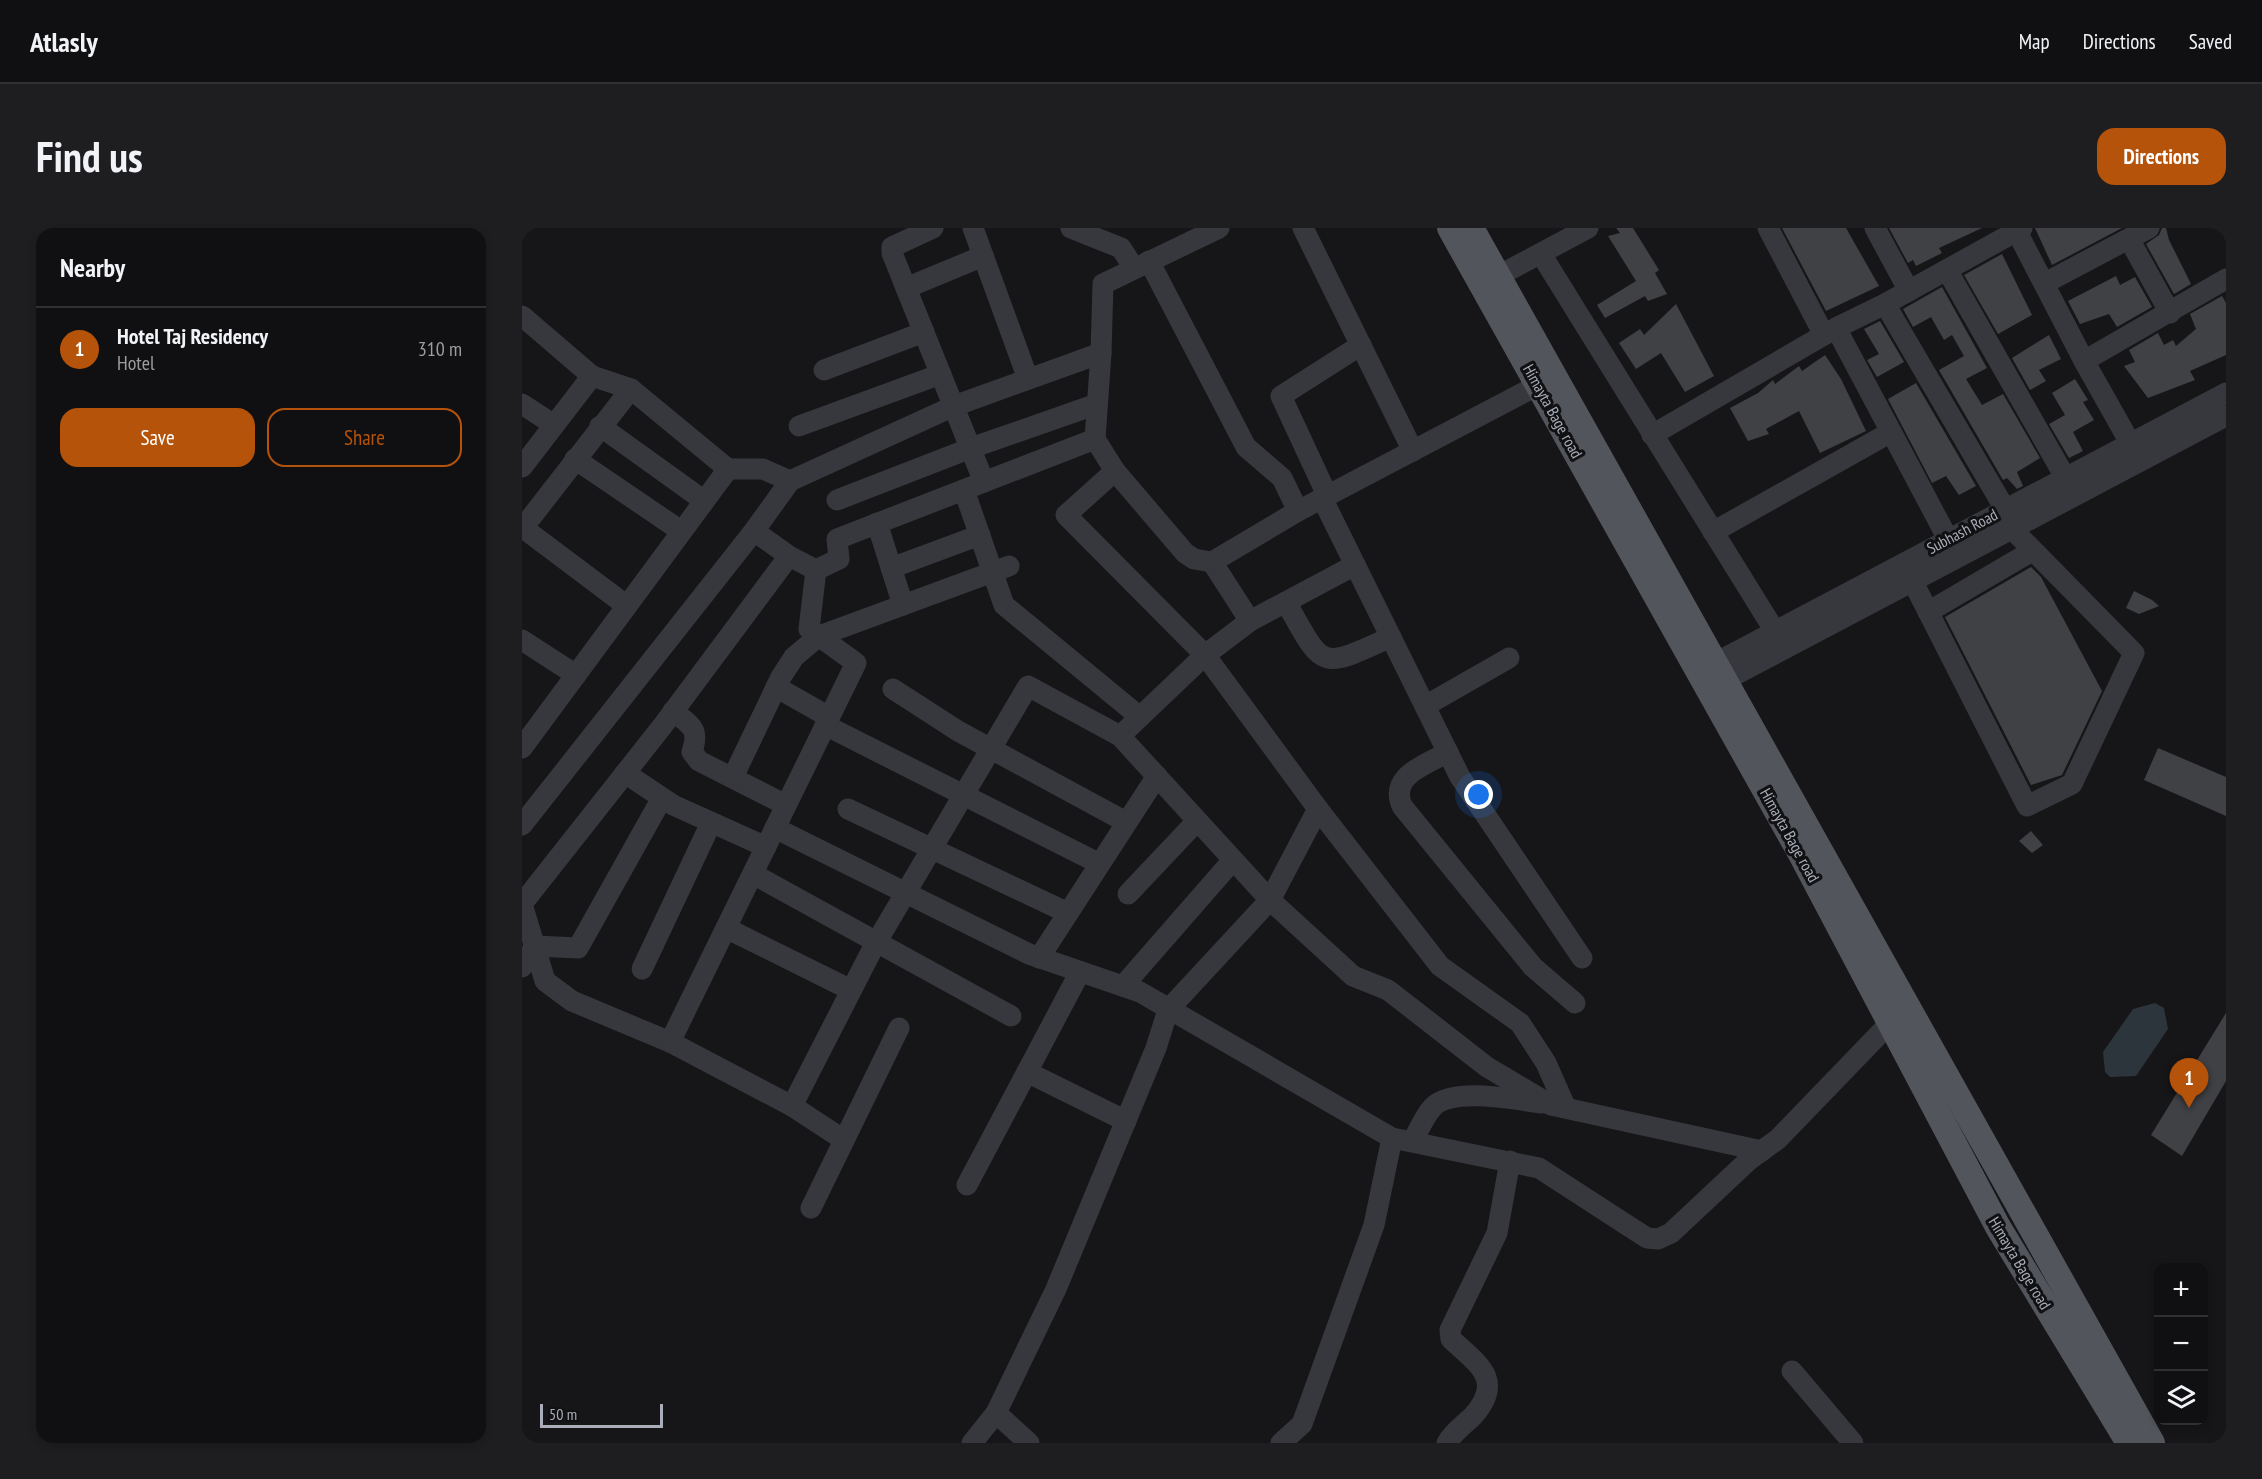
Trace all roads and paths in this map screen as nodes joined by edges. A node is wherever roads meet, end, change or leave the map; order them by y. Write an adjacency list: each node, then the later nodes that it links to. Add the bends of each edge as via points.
1 (933, 228): 21 (street, via 892,247)
2 (973, 228): 15 (street)
3 (1071, 228): 16 (street, via 1121,248)
4 (1219, 228): 16 (street)
5 (1303, 228): 28 (street)
6 (1450, 228): 35 (main road, Himayta Bage road)
7 (1471, 228): 18 (main road)
8 (1588, 228): 14 (street)
9 (1768, 228): 26 (street)
10 (1875, 228): 22 (street)
11 (2149, 228): 13 (street)
12 (2018, 229): 17 (street); 20 (street)
13 (2129, 239): 20 (street); 24 (street)
14 (1542, 254): 18 (street); 46 (street)
15 (983, 256): 21 (street); 34 (street)
16 (1142, 265): 29 (street, via 1102,284); 62 (street, via 1246,447 1280,474)
17 (1947, 270): 22 (street); 55 (street)
18 (1498, 276): 91 (main road)
19 (2226, 279): 24 (street)
20 (2045, 283): 30 (street)
21 (906, 288): 27 (street)
22 (1909, 291): 23 (street)
23 (1885, 304): 26 (street); 63 (street)
24 (2170, 313): 30 (street)
25 (522, 315): 33 (street)
26 (1830, 331): 45 (street); 46 (street)
27 (924, 332): 31 (street); 32 (street)
28 (1361, 345): 49 (street); 59 (street, via 1281,396)
29 (1101, 353): 34 (street); 39 (street)
30 (2084, 361): 50 (street)
31 (824, 370)
32 (941, 374): 40 (street); 44 (street)
33 (592, 376): 36 (street); 42 (street)
34 (1029, 379): 40 (street)
35 (1538, 385): 49 (street); 91 (main road, Himayta Bage road)
36 (631, 389): 43 (street); 53 (street)
37 (2226, 393): 50 (street, Subhash Road)
38 (522, 404): 42 (street)
39 (1097, 404): 47 (street); 48 (street)
40 (954, 406): 48 (street); 56 (street)
41 (2226, 416): 50 (street, Subhash Road)
42 (554, 425): 52 (street)
43 (600, 426): 51 (street); 60 (street)
44 (799, 426)
45 (1892, 432): 68 (street); 70 (street)
46 (1652, 435): 68 (street)
47 (1095, 439): 54 (street); 57 (street)
48 (971, 448): 57 (street); 61 (street)
49 (1413, 451): 59 (street)
50 (2136, 452): 55 (street, Subhash Road); 63 (street, Subhash Road)
51 (575, 459): 65 (street); 66 (street)
52 (522, 467)
53 (728, 469): 56 (street, via 763,470); 60 (street)
54 (1115, 471): 73 (street, via 1185,553); 88 (street, via 1066,515)
55 (2065, 477): 63 (street, Subhash Road)
56 (790, 481): 67 (street)
57 (984, 482): 58 (street)
58 (964, 490): 64 (street); 69 (street)
59 (1325, 497): 62 (street); 74 (street)
60 (703, 500): 66 (street)
61 (837, 500)
62 (1298, 511): 73 (street)
63 (2008, 518): 70 (street, Subhash Road); 71 (street); 78 (street, Subhash Road)
64 (877, 524): 75 (street); 77 (street, via 837,539 839,559)
65 (522, 528): 81 (street)
66 (681, 531): 81 (street)
67 (754, 531): 72 (street); 113 (street)
68 (1713, 532): 86 (street)
69 (981, 535): 75 (street); 76 (street)
70 (1948, 539): 86 (street, Subhash Road)
71 (2032, 551): 82 (street); 82 (street, via 2134,653 2072,784 2027,806)
72 (789, 556): 77 (street); 95 (street)
73 (1212, 562): 83 (street)
74 (1355, 565): 79 (street); 85 (street)
75 (891, 568): 80 (street)
76 (1001, 569): 80 (street); 96 (street, via 998,592 1004,604)
77 (816, 570): 84 (street, via 809,629)
78 (1912, 580): 82 (street); 86 (street, Subhash Road)
79 (1286, 602): 83 (street); 85 (street, via 1311,647 1327,659 1341,659)
80 (903, 605): 84 (street)
81 (627, 606): 90 (street)
82 (1928, 612)
83 (1250, 621): 88 (street)
84 (819, 636): 92 (street, via 794,657); 97 (street, via 856,663)
85 (1391, 637): 94 (street)
86 (1779, 639): 91 (street, Subhash Road)
87 (522, 640): 90 (street)
88 (1205, 655): 96 (street); 109 (street)
89 (1509, 658): 94 (street)
90 (576, 675): 99 (street)
91 (1712, 676): 138 (main road, Himayta Bage road); 152 (main road)
92 (776, 687): 97 (street); 104 (street)
93 (893, 689): 100 (street, via 957,731)
94 (1425, 706): 101 (street)
95 (674, 711): 102 (street); 104 (street, via 694,729 694,757)
96 (1140, 717): 98 (street)
97 (827, 721): 105 (street); 107 (street)
98 (1120, 736): 100 (street, via 1028,686); 103 (street)
99 (523, 743)
100 (992, 748): 105 (street); 111 (street)
101 (1448, 752): 129 (street, via 1466,787); 135 (street, via 1404,777 1398,788 1402,806 1533,967)
102 (625, 773): 106 (street); 123 (street)
103 (1157, 776): 110 (street); 111 (street)
104 (733, 777): 107 (street)
105 (964, 795): 116 (street); 118 (street)
106 (662, 798): 112 (street); 127 (street, via 578,948)
107 (786, 805): 114 (street)
108 (848, 809): 116 (street)
109 (1318, 809): 122 (street); 143 (street, via 1440,966 1520,1023 1546,1062)
110 (1197, 821): 117 (street); 121 (street)
111 (1126, 822): 118 (street)
112 (711, 823): 115 (street); 131 (street)
113 (522, 825)
114 (775, 828): 115 (street); 120 (street)
115 (766, 847): 119 (street)
116 (931, 849): 120 (street); 124 (street)
117 (1233, 860): 122 (street); 133 (street)
118 (1098, 863): 124 (street)
119 (753, 874): 125 (street); 126 (street)
120 (906, 892): 126 (street); 128 (street)
121 (1128, 894)
122 (1270, 900): 136 (street); 143 (street, via 1353,976 1388,990 1487,1067)
123 (522, 904): 127 (street)
124 (1068, 913): 128 (street)
125 (726, 928): 134 (street); 140 (street)
126 (877, 941): 134 (street); 137 (street)
127 (535, 946): 130 (street); 140 (street, via 545,981 573,1000)
128 (1039, 958): 132 (street)
129 (1582, 958)
130 (522, 967)
131 (642, 969)
132 (1080, 972): 133 (street); 141 (street)
133 (1123, 986): 136 (street)
134 (851, 990): 142 (street)
135 (1575, 1003)
136 (1168, 1010): 144 (street); 145 (street)
137 (1011, 1016)
138 (1890, 1023): 148 (street, via 1778,1139); 153 (main road, Himayta Bage road)
139 (898, 1028): 146 (street)
140 (670, 1042): 142 (street)
141 (1027, 1072): 144 (street); 150 (street)
142 (792, 1106): 146 (street)
143 (1558, 1106): 147 (street, via 1480,1096 1452,1098 1433,1106); 148 (street)
144 (1125, 1121): 155 (street, via 1056,1289)
145 (1392, 1138): 147 (street); 156 (street, via 1374,1226 1302,1424)
146 (844, 1140): 151 (street)
147 (1413, 1140): 149 (street)
148 (1762, 1150): 149 (street, via 1671,1233 1658,1239 1647,1238 1539,1168)
149 (1510, 1161): 159 (street, via 1497,1233 1450,1330 1451,1339 1483,1367 1487,1381 1484,1397)
150 (967, 1185)
151 (811, 1208)
152 (2043, 1249): 153 (main road); 162 (main road)
153 (2022, 1267): 161 (main road, Himayta Bage road)
154 (1792, 1371): 160 (street)
155 (996, 1413): 157 (street); 158 (street)
156 (1285, 1441)
157 (972, 1443)
158 (1029, 1443)
159 (1447, 1443)
160 (1853, 1443)
161 (2129, 1443)
162 (2152, 1443)

